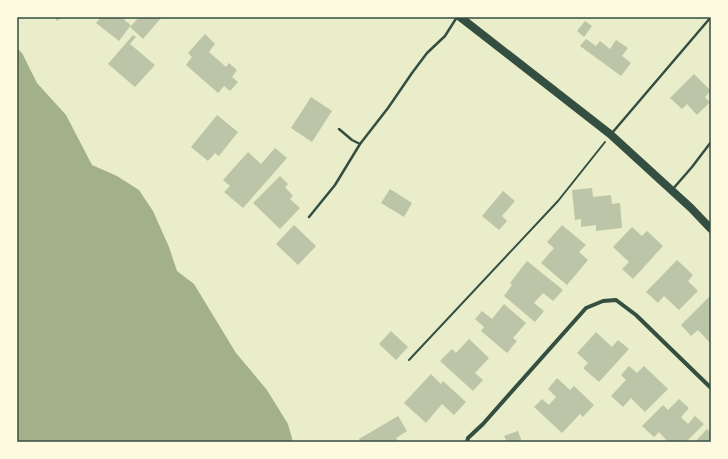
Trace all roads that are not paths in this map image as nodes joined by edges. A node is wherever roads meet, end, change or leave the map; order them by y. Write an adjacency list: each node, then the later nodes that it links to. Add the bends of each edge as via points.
1 (458, 17): 4 (main road); 6 (lane, via 445,36 427,53)
2 (711, 17): 4 (lane)
3 (339, 129): 6 (lane)
4 (610, 134): 7 (main road)
5 (711, 142): 7 (lane)
6 (360, 144): 8 (lane, via 335,185)
7 (672, 190): 9 (main road)
8 (309, 217)
9 (711, 229)
10 (711, 388): 11 (street, via 636,315 616,300 603,301 586,308)
11 (466, 442)

